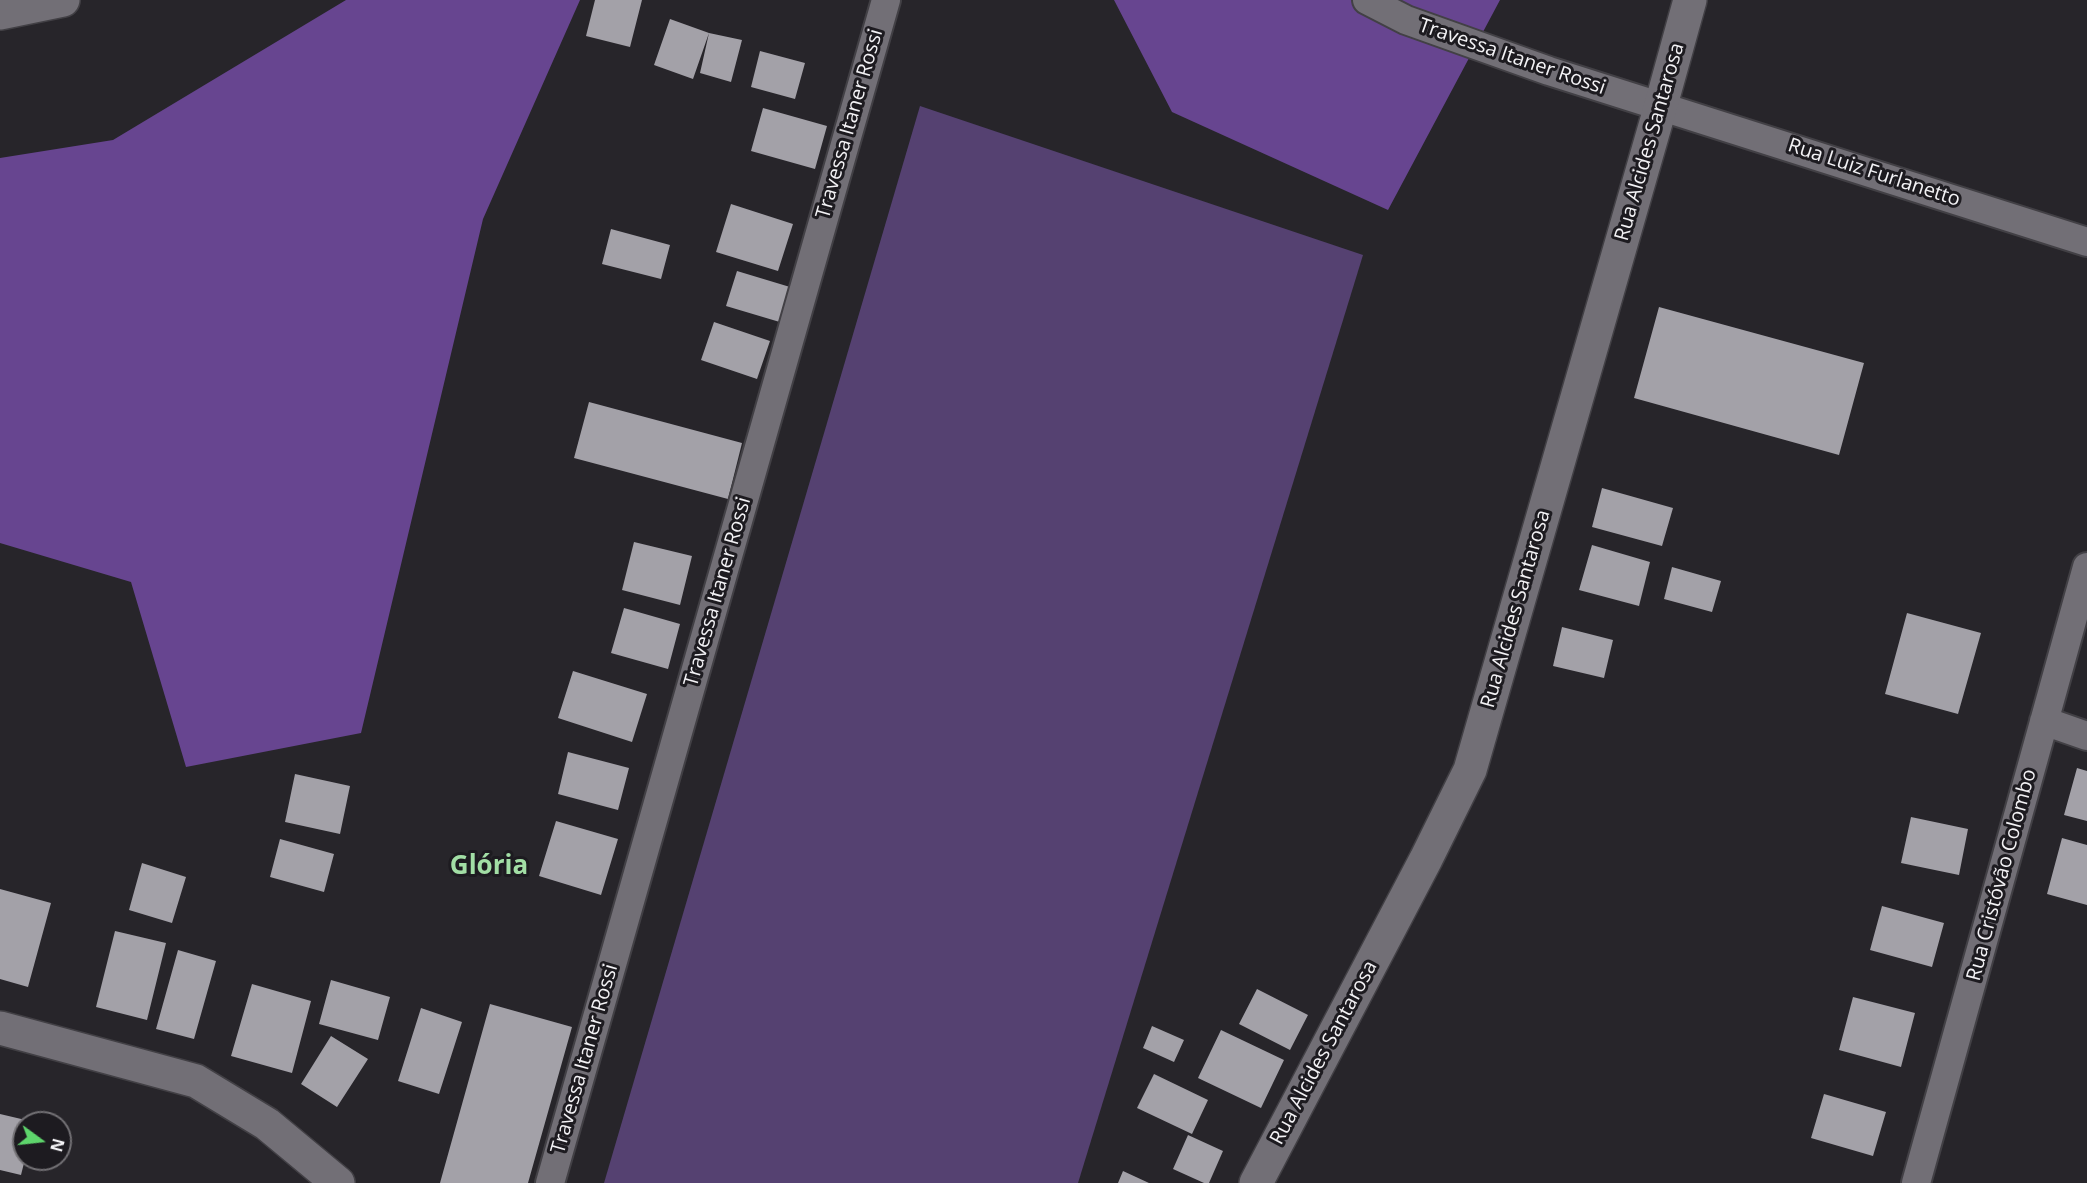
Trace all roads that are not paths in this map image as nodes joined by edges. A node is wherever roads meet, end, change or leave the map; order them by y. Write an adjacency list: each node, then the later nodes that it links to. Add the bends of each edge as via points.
1 (63, 0): 5 (street)
2 (886, 0): 13 (street, Travessa Itaner Rossi)
3 (1367, 0): 6 (street, Travessa Itaner Rossi, via 1406,20 1549,71)
4 (1690, 0): 6 (street, Rua Alcides Santarosa)
5 (0, 13)
6 (1661, 105): 7 (street, Rua Luiz Furlanetto); 14 (street, Rua Alcides Santarosa, via 1470,770)
7 (2087, 242)
8 (2087, 567): 9 (street, Rua Cristóvão Colombo)
9 (2044, 721): 10 (street); 15 (street, Rua Cristóvão Colombo)
10 (2087, 736)
11 (0, 1028): 12 (street, via 196,1081 267,1124)
12 (338, 1183)
13 (550, 1183)
14 (1256, 1183)
15 (1916, 1183)

